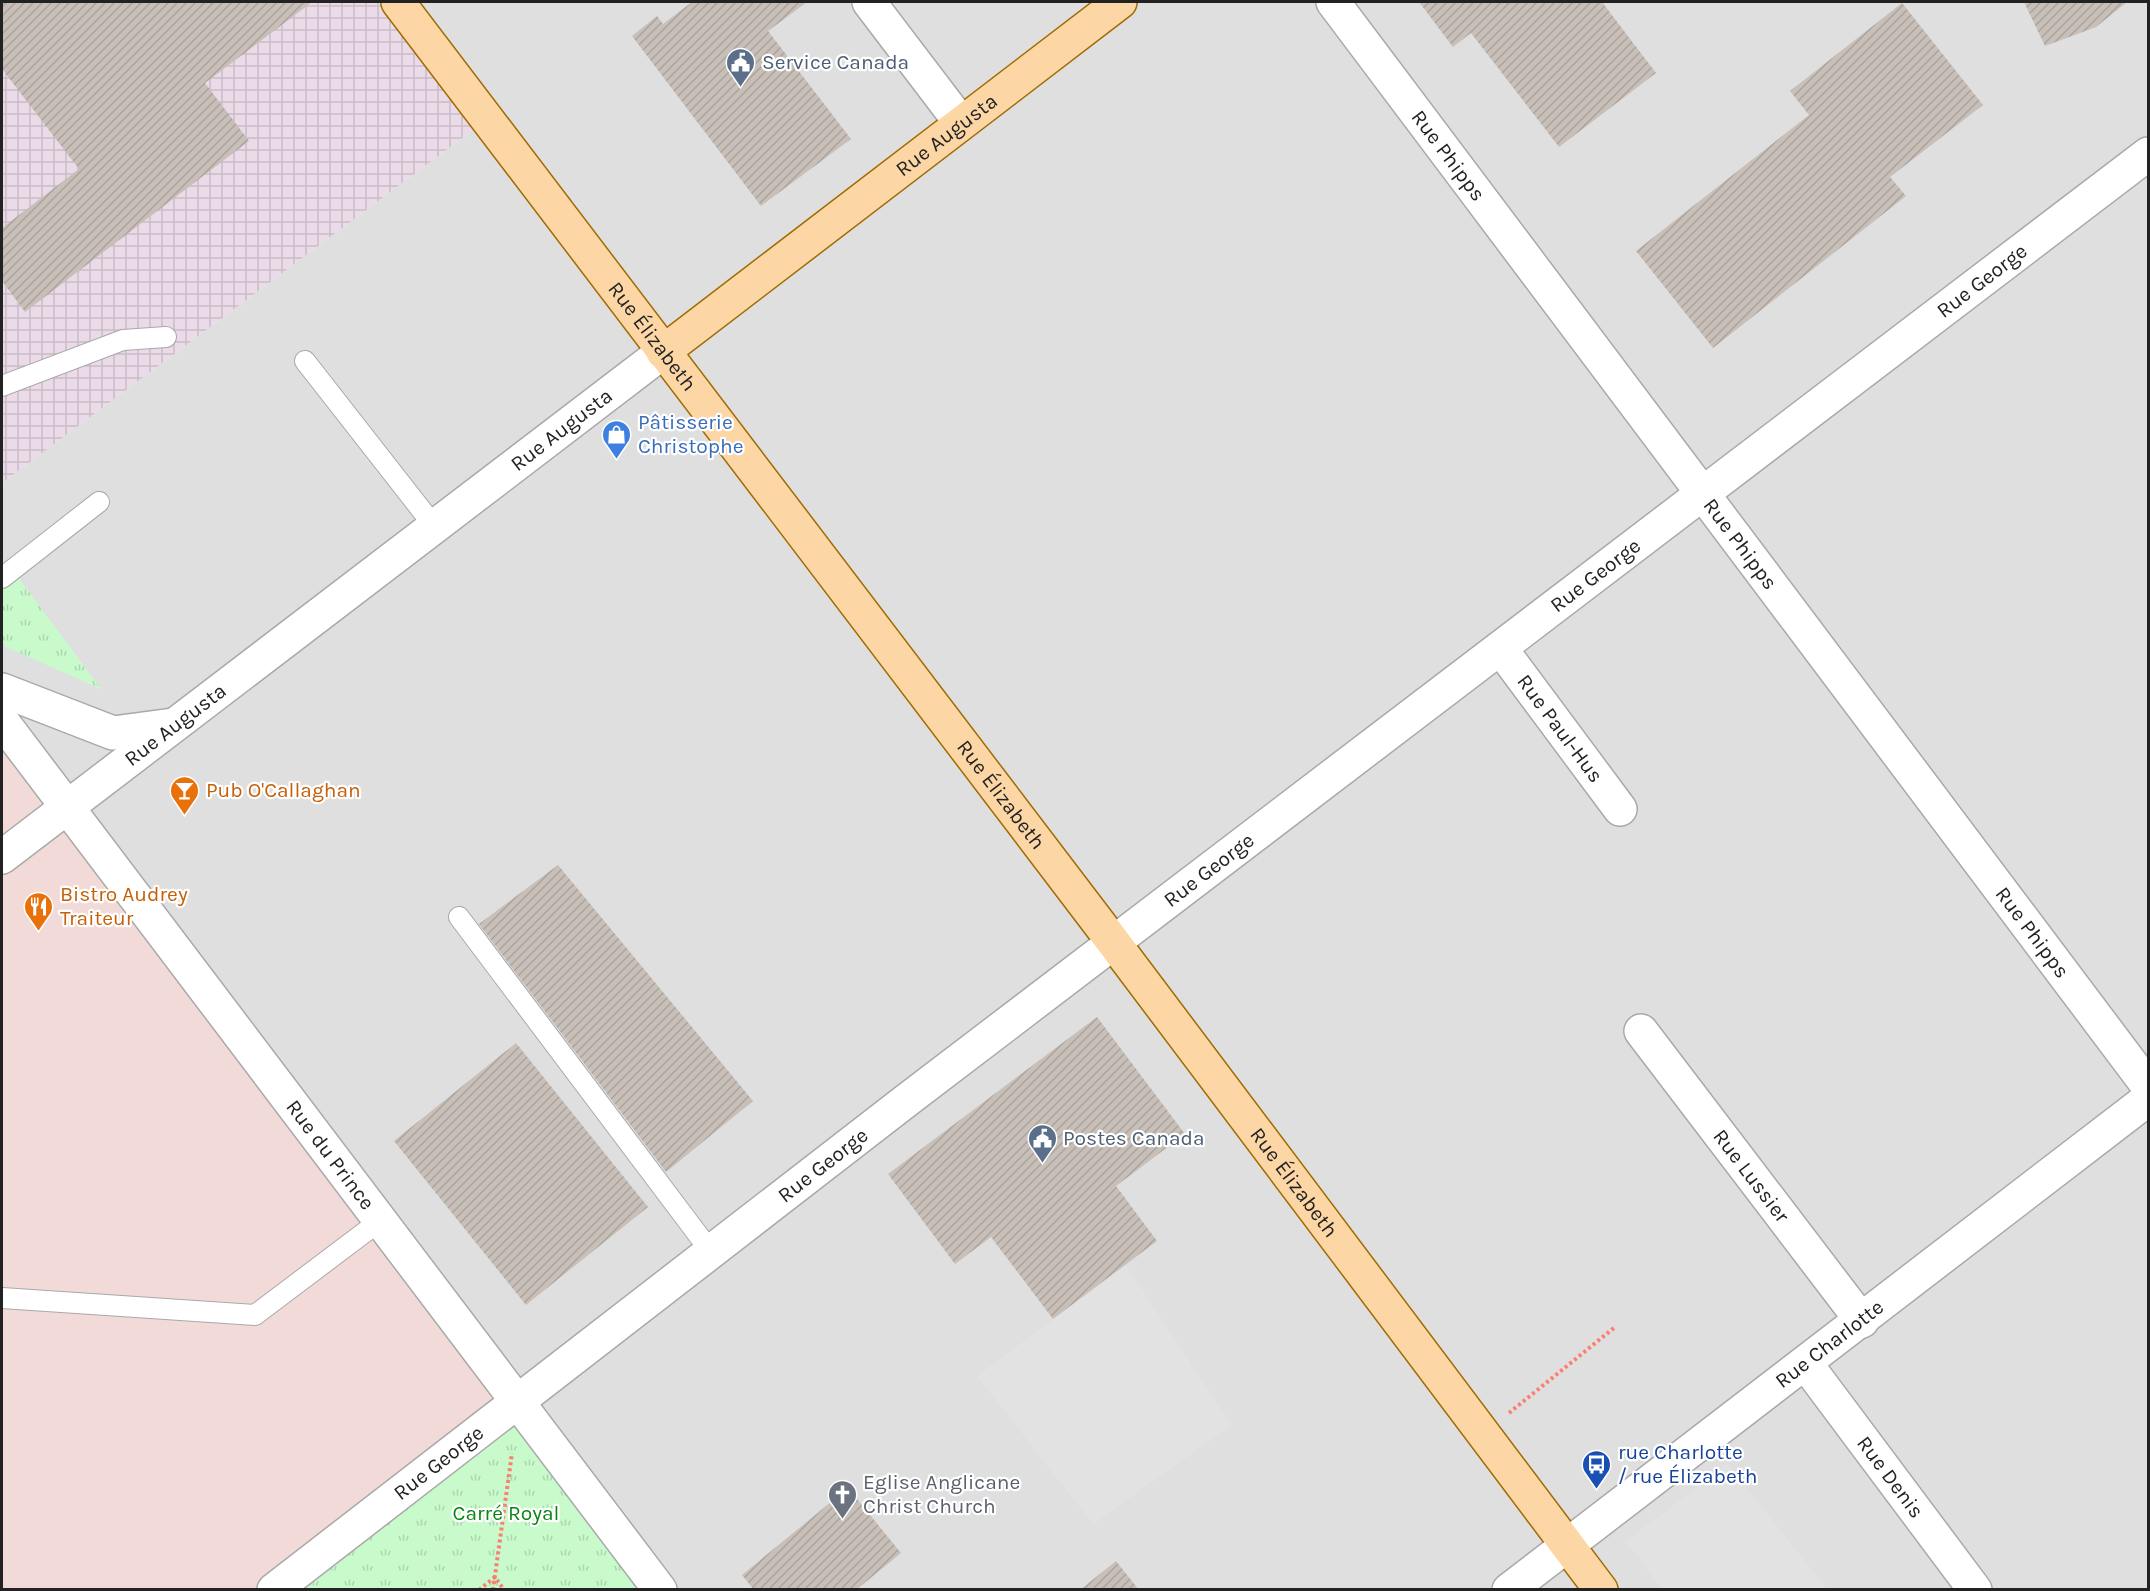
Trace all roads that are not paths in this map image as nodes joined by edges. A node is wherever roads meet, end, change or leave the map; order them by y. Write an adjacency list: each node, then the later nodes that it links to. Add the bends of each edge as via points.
1 (398, 2): 8 (main road, Rue Élizabeth)
2 (869, 2): 5 (street)
3 (1120, 2): 5 (main road, Rue Augusta)
4 (1333, 2): 11 (street, Rue Phipps)
5 (961, 123): 8 (main road, Rue Augusta)
6 (2148, 154): 11 (street, Rue George)
7 (166, 337): 10 (lane, via 123,340)
8 (663, 352): 13 (street, Rue Augusta); 23 (main road, Rue Élizabeth)
9 (305, 361): 13 (lane)
10 (2, 386)
11 (1702, 495): 15 (street, Rue George); 25 (street, Rue Phipps)
12 (99, 502): 14 (lane)
13 (434, 526): 18 (street, Rue Augusta)
14 (2, 578)
15 (1501, 649): 20 (street, Rue Paul-Hus); 23 (street, Rue George)
16 (2, 690): 18 (street, via 113,733)
17 (2, 721): 19 (street, Rue du Prince)
18 (175, 725): 19 (street, Rue Augusta)
19 (68, 808): 21 (street, Rue Augusta); 27 (street, Rue du Prince)
20 (1620, 809)
21 (2, 857)
22 (459, 917): 28 (lane)
23 (1114, 943): 28 (street, Rue George); 33 (main road, Rue Élizabeth)
24 (1641, 1031): 30 (street, Rue Lussier)
25 (2148, 1086)
26 (2148, 1099): 30 (street, Rue Charlotte)
27 (381, 1220): 29 (lane, via 255,1315); 32 (street, Rue du Prince)
28 (711, 1252): 32 (street, Rue George)
29 (2, 1298)
30 (1862, 1321): 31 (street, Rue Charlotte)
31 (1806, 1364): 33 (street, Rue Charlotte); 38 (street, Rue Denis)
32 (519, 1400): 34 (street, Rue George); 35 (street, Rue du Prince)
33 (1567, 1545): 36 (street, Rue Charlotte); 37 (main road, Rue Élizabeth)
34 (274, 1590)
35 (660, 1590)
36 (1509, 1590)
37 (1600, 1590)
38 (1976, 1590)

